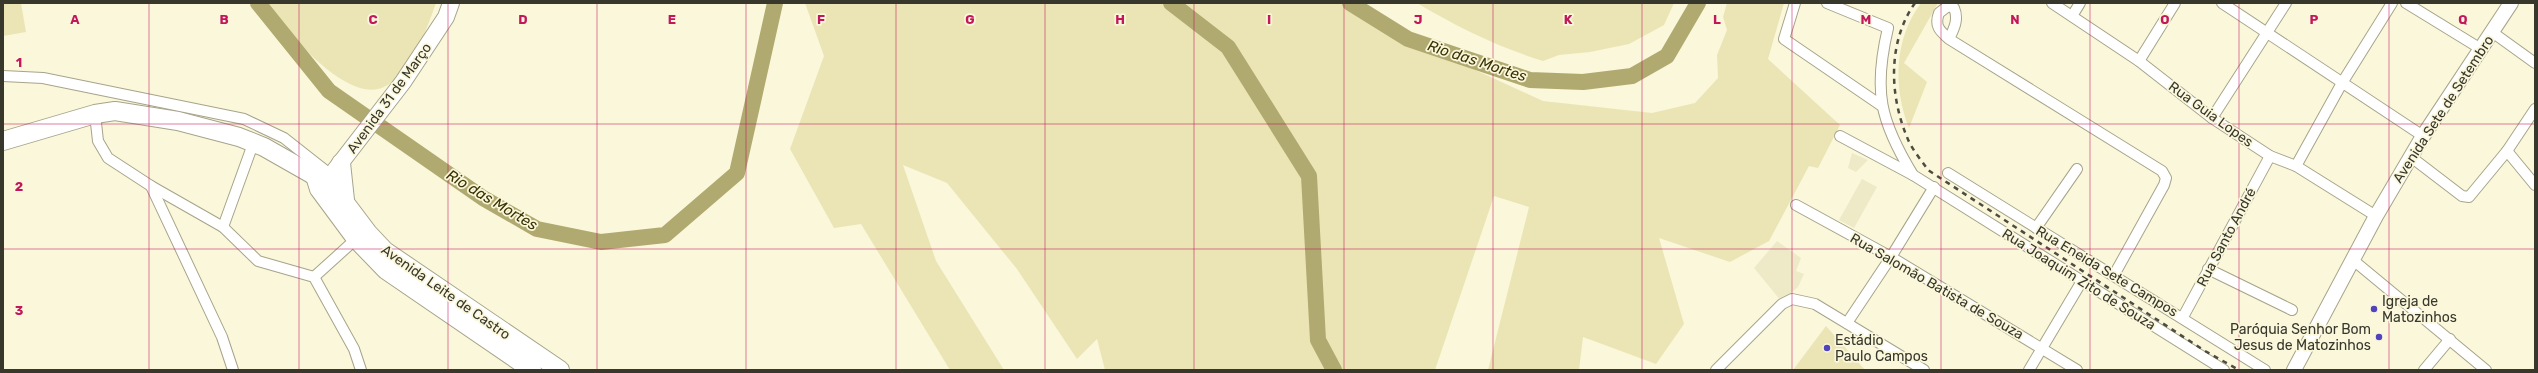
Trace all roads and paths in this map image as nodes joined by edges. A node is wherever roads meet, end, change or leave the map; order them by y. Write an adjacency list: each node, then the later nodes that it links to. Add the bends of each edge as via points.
1 (451, 3): 36 (main road, Avenida 31 de Março, via 446,17 403,82)
2 (1795, 3): 21 (street, via 1784,39)
3 (1827, 3): 21 (street, via 1888,28 1880,80)
4 (2052, 3): 12 (street, Rua Guia Lopes)
5 (2080, 3): 12 (street)
6 (2176, 3): 17 (street)
7 (2222, 3): 14 (street)
8 (2286, 3): 14 (street)
9 (2392, 3): 20 (street)
10 (2406, 3): 16 (street)
11 (2511, 3): 13 (main road, Avenida Sete de Setembro)
12 (2072, 16): 17 (street, Rua Guia Lopes)
13 (2492, 32): 16 (main road, Avenida Sete de Setembro); 18 (street)
14 (2267, 34): 20 (street); 24 (street)
15 (1950, 39): 48 (street, via 2162,171 2166,178 2164,185)
16 (2481, 49): 26 (main road, Avenida Sete de Setembro)
17 (2139, 60): 24 (street, Rua Guia Lopes)
18 (2535, 63)
19 (3, 76): 36 (street, via 43,78 244,119 284,138)
20 (2342, 83): 26 (street); 32 (street)
21 (1882, 106): 35 (street, via 1887,127)
22 (2535, 109): 29 (street)
23 (95, 114): 27 (highway, Avenida Leite de Castro); 28 (highway, Avenida Leite de Castro, via 115,111 142,114); 38 (street, via 98,141 108,158)
24 (2212, 118): 30 (street, Rua Guia Lopes)
25 (1840, 136): 35 (street, Rua Joaquim Zito de Souza)
26 (2423, 136): 31 (main road, Avenida Sete de Setembro)
27 (3, 141)
28 (257, 143): 36 (highway, Avenida Leite de Castro); 42 (street, via 253,144)
29 (2507, 151): 31 (street, via 2469,197 2462,196); 37 (street)
30 (2270, 156): 32 (street, Rua Guia Lopes); 47 (street, Rua Santo André)
31 (2411, 157): 41 (main road, Avenida Sete de Setembro)
32 (2296, 166): 41 (street, Rua Guia Lopes)
33 (2077, 169): 43 (street)
34 (1948, 173): 43 (street, Rua Eneida Sete Campos)
35 (1913, 175): 39 (street, Rua Joaquim Zito de Souza)
36 (333, 179): 44 (highway, Avenida Leite de Castro); 56 (highway, Avenida Leite de Castro, via 368,233 385,251)
37 (2535, 185)
38 (151, 186): 42 (street); 57 (street, via 222,337)
39 (1934, 187): 45 (street); 50 (street, Rua Joaquim Zito de Souza)
40 (1796, 205): 45 (street, Rua Salomão Batista de Souza)
41 (2376, 216): 46 (main road, Avenida Sete de Setembro)
42 (223, 227): 49 (street, via 258,261)
43 (2036, 228): 48 (street, Rua Eneida Sete Campos)
44 (356, 239): 49 (street); 56 (highway, Avenida Leite de Castro, via 386,270)
45 (1891, 257): 53 (street); 55 (street, Rua Salomão Batista de Souza)
46 (2353, 260): 54 (street); 67 (main road, Avenida Sete de Setembro)
47 (2208, 269): 51 (street); 52 (street, Rua Santo André)
48 (2114, 275): 52 (street, Rua Eneida Sete Campos)
49 (314, 277): 58 (street, via 354,349)
50 (2082, 281): 55 (street); 65 (street, Rua Joaquim Zito de Souza)
51 (2292, 310)
52 (2183, 317): 66 (street, Rua Eneida Sete Campos)
53 (1847, 323): 61 (street, via 1815,304 1792,299 1782,304); 62 (street)
54 (2450, 339): 68 (street); 69 (street)
55 (2042, 348): 63 (street); 64 (street, Rua Salomão Batista de Souza)
56 (529, 363): 59 (street); 60 (highway, Avenida Leite de Castro)
57 (233, 370)
58 (361, 370)
59 (547, 370)
60 (560, 370)
61 (1716, 370)
62 (1924, 370)
63 (2029, 370)
64 (2077, 370)
65 (2224, 370)
66 (2265, 370)
67 (2294, 370)
68 (2424, 370)
69 (2486, 370)

